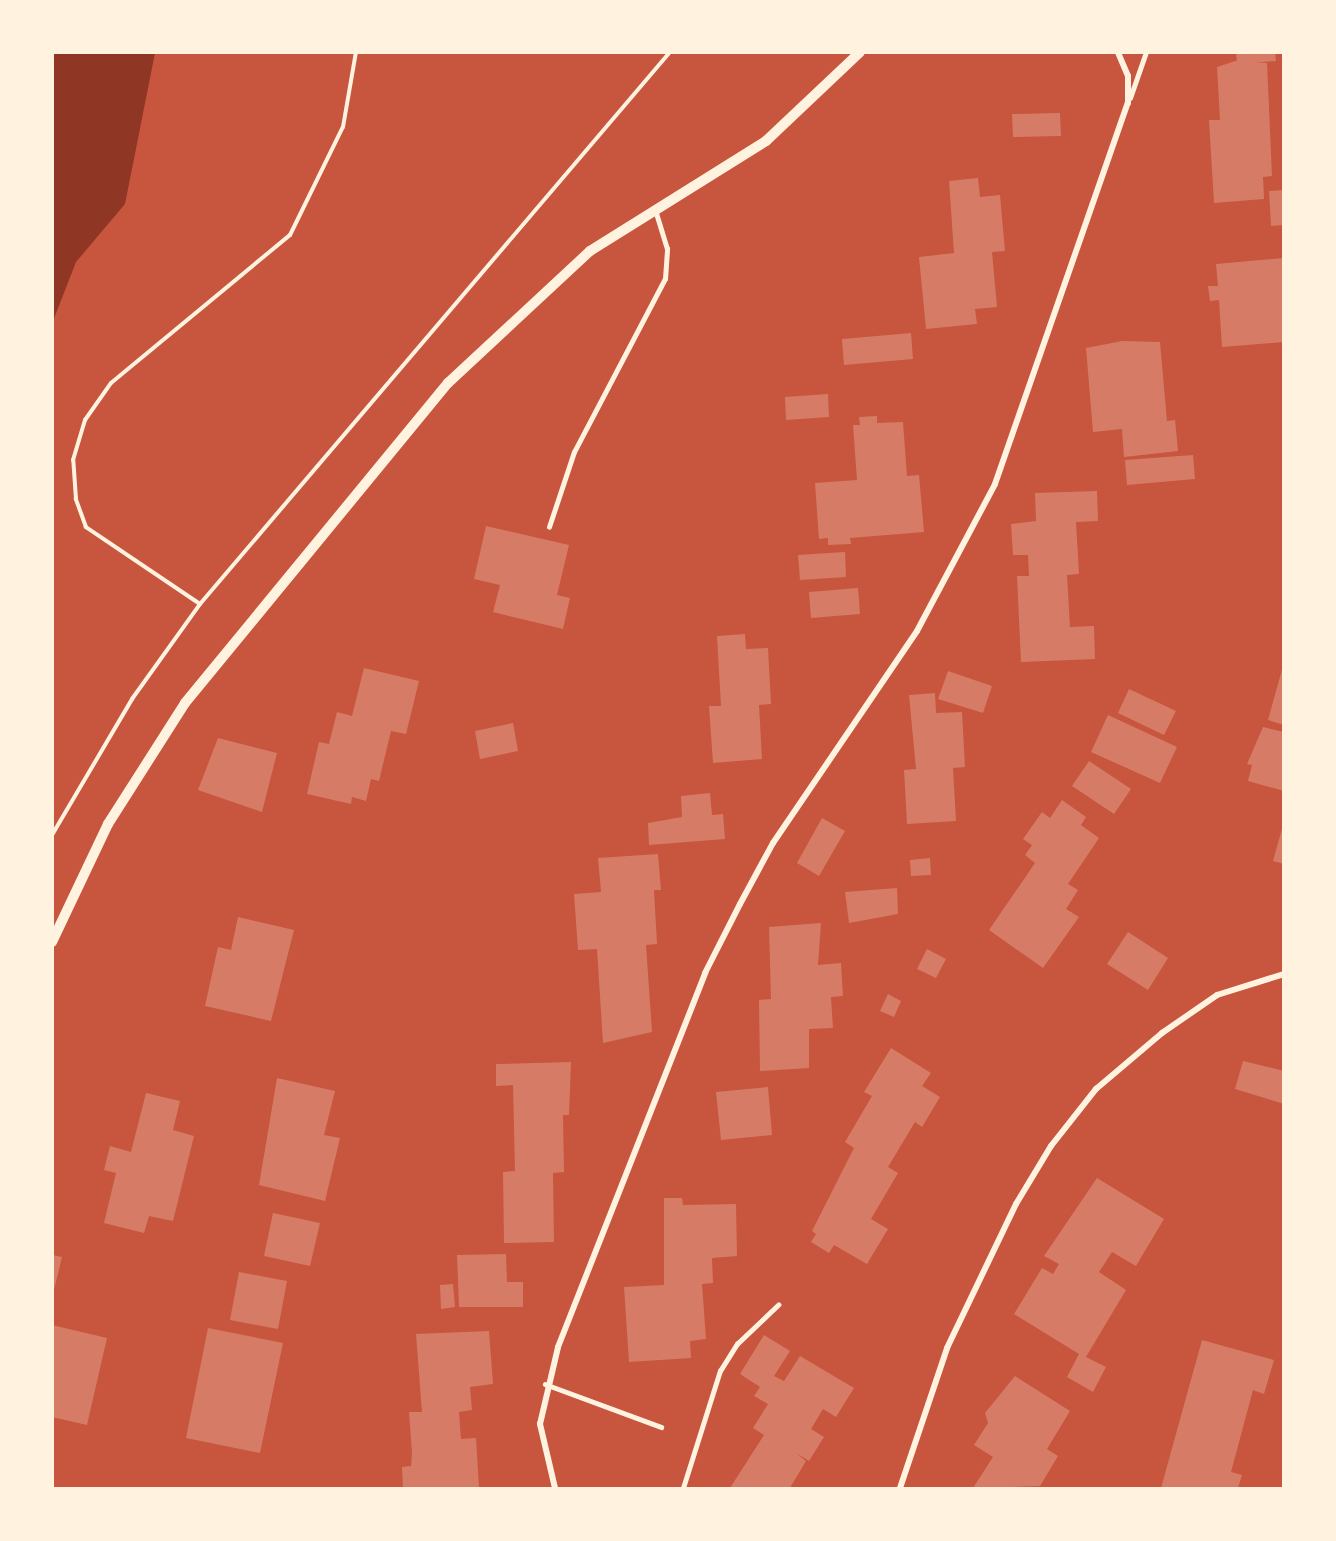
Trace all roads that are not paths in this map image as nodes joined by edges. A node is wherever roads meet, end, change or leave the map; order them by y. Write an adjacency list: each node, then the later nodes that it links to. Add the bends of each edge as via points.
1 (860, 52): 5 (street, via 766,141)
2 (1118, 52): 4 (street, via 1128,76)
3 (1146, 52): 4 (lane)
4 (1128, 103): 10 (street, via 1035,374 973,533 916,631 773,843 715,954)
5 (654, 207): 6 (lane, via 667,249 665,279 574,452); 7 (street, via 531,301 448,383 185,703 108,824)
6 (549, 528)
7 (52, 942)
8 (1284, 974): 14 (street, via 1217,995 1162,1033 1096,1089 1051,1146 1016,1204 946,1348)
9 (778, 1305): 13 (lane, via 737,1344 720,1371)
10 (545, 1384): 11 (lane); 12 (street, via 540,1424)
11 (661, 1427)
12 (555, 1488)
13 (683, 1488)
14 (900, 1488)

